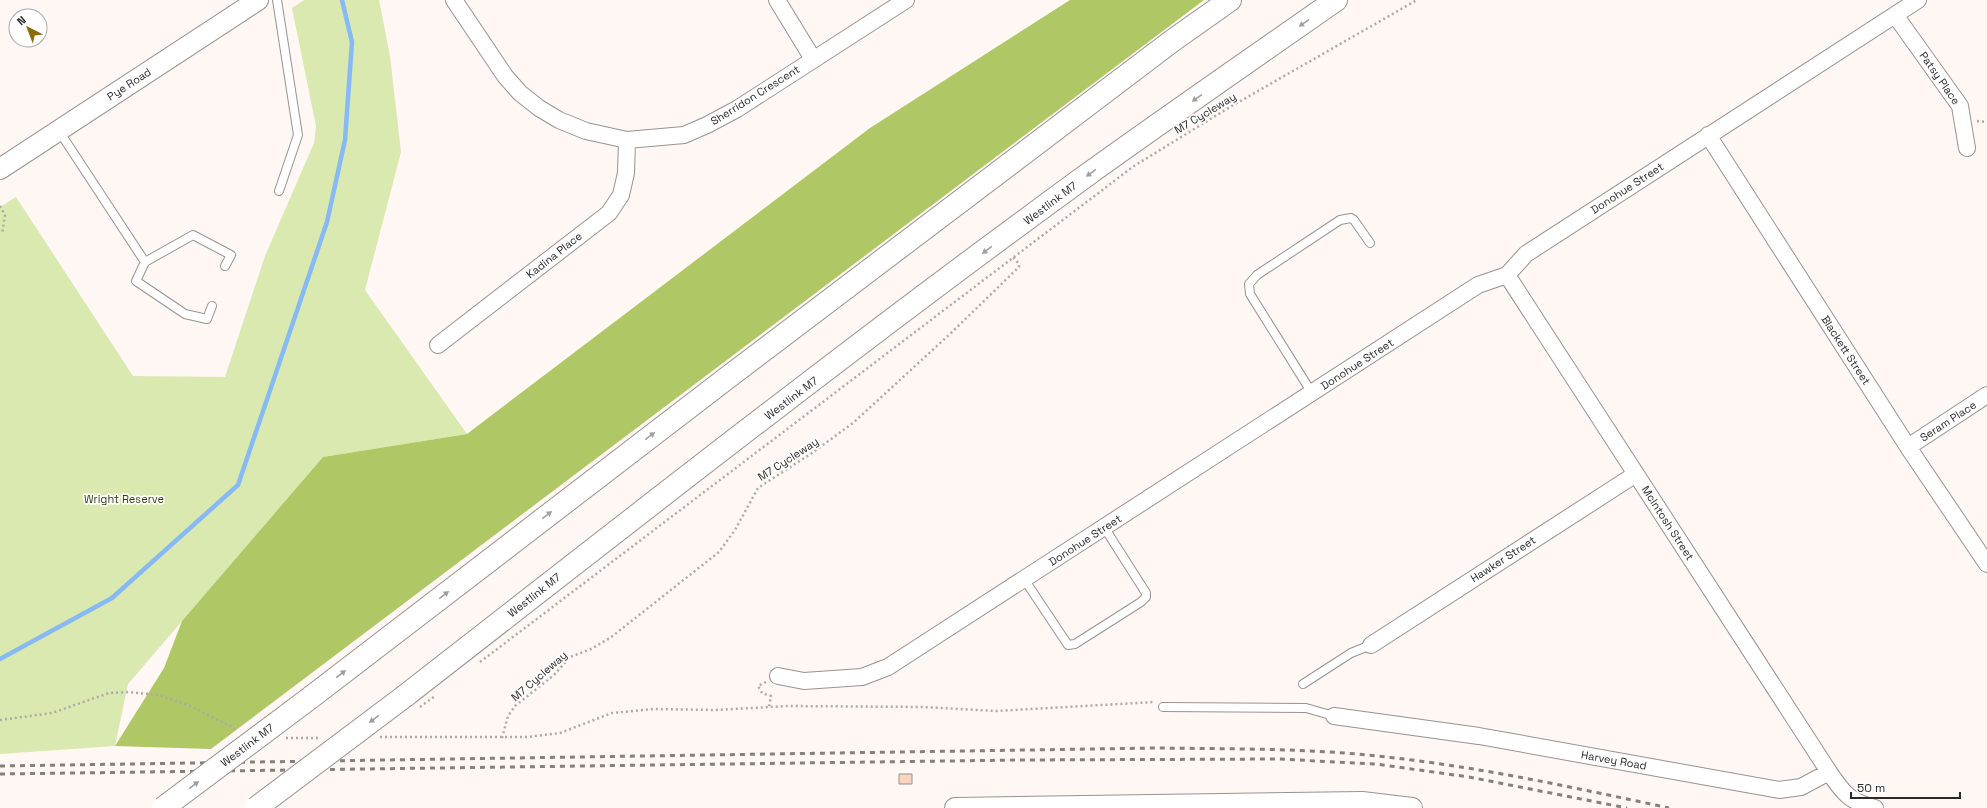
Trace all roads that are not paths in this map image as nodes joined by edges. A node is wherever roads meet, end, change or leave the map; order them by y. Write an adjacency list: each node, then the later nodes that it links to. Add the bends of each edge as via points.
1 (258, 0): 11 (street, Pye Road)
2 (278, 0): 16 (lane, via 298,135)
3 (454, 0): 13 (street, Sherridon Crescent, via 505,76 520,93 559,120 586,131)
4 (776, 0): 10 (street)
5 (906, 0): 10 (street, Sherridon Crescent)
6 (1230, 0): 38 (highway, Westlink M7, one-way to 6, bridge, via 1172,41)
7 (1336, 0): 39 (highway, Westlink M7, one-way to 39, bridge, via 1088,175 896,318)
8 (1918, 0): 9 (street, Donohue Street)
9 (1896, 15): 12 (street, Donohue Street); 14 (street, Patsy Place, via 1960,106)
10 (813, 59): 13 (street, Sherridon Crescent, via 737,109 684,135)
11 (59, 130): 15 (street, Pye Road); 18 (lane)
12 (1708, 135): 20 (street, Donohue Street, via 1526,254); 25 (street, Blackett Street)
13 (627, 140): 22 (street, Kadina Place, via 626,173 621,195 609,213)
14 (1967, 148)
15 (0, 169)
16 (279, 191)
17 (1370, 243): 23 (lane, via 1354,220 1340,220 1257,275 1249,284 1250,294)
18 (145, 262): 19 (lane, via 193,235 231,255); 21 (lane, via 136,281 185,314 207,319)
19 (226, 266)
20 (1507, 275): 23 (street, Donohue Street, via 1478,285); 26 (street, McIntosh Street)
21 (212, 306)
22 (438, 345)
23 (1312, 393): 27 (street, Donohue Street)
24 (1987, 395): 25 (street, Seram Place)
25 (1908, 447): 28 (street, Blackett Street)
26 (1636, 474): 30 (street, Hawker Street); 35 (street, McIntosh Street)
27 (1104, 527): 29 (street, Donohue Street); 29 (lane, via 1146,593 1146,597 1135,606 1076,644 1068,645)
28 (1987, 564)
29 (1024, 579): 31 (street, Donohue Street, via 888,667 862,677 804,681)
30 (1371, 645): 32 (lane, via 1351,653)
31 (778, 676)
32 (1303, 684)
33 (1159, 704): 34 (lane, via 1306,708)
34 (1334, 716): 35 (street, Harvey Road, via 1479,736 1778,790 1801,787)
35 (1829, 772): 42 (street, via 1850,799)
36 (1362, 805): 37 (street); 41 (street)
37 (1160, 807): 40 (street)
38 (163, 808)
39 (256, 808)
40 (955, 808)
41 (1412, 808)
42 (1875, 808)

